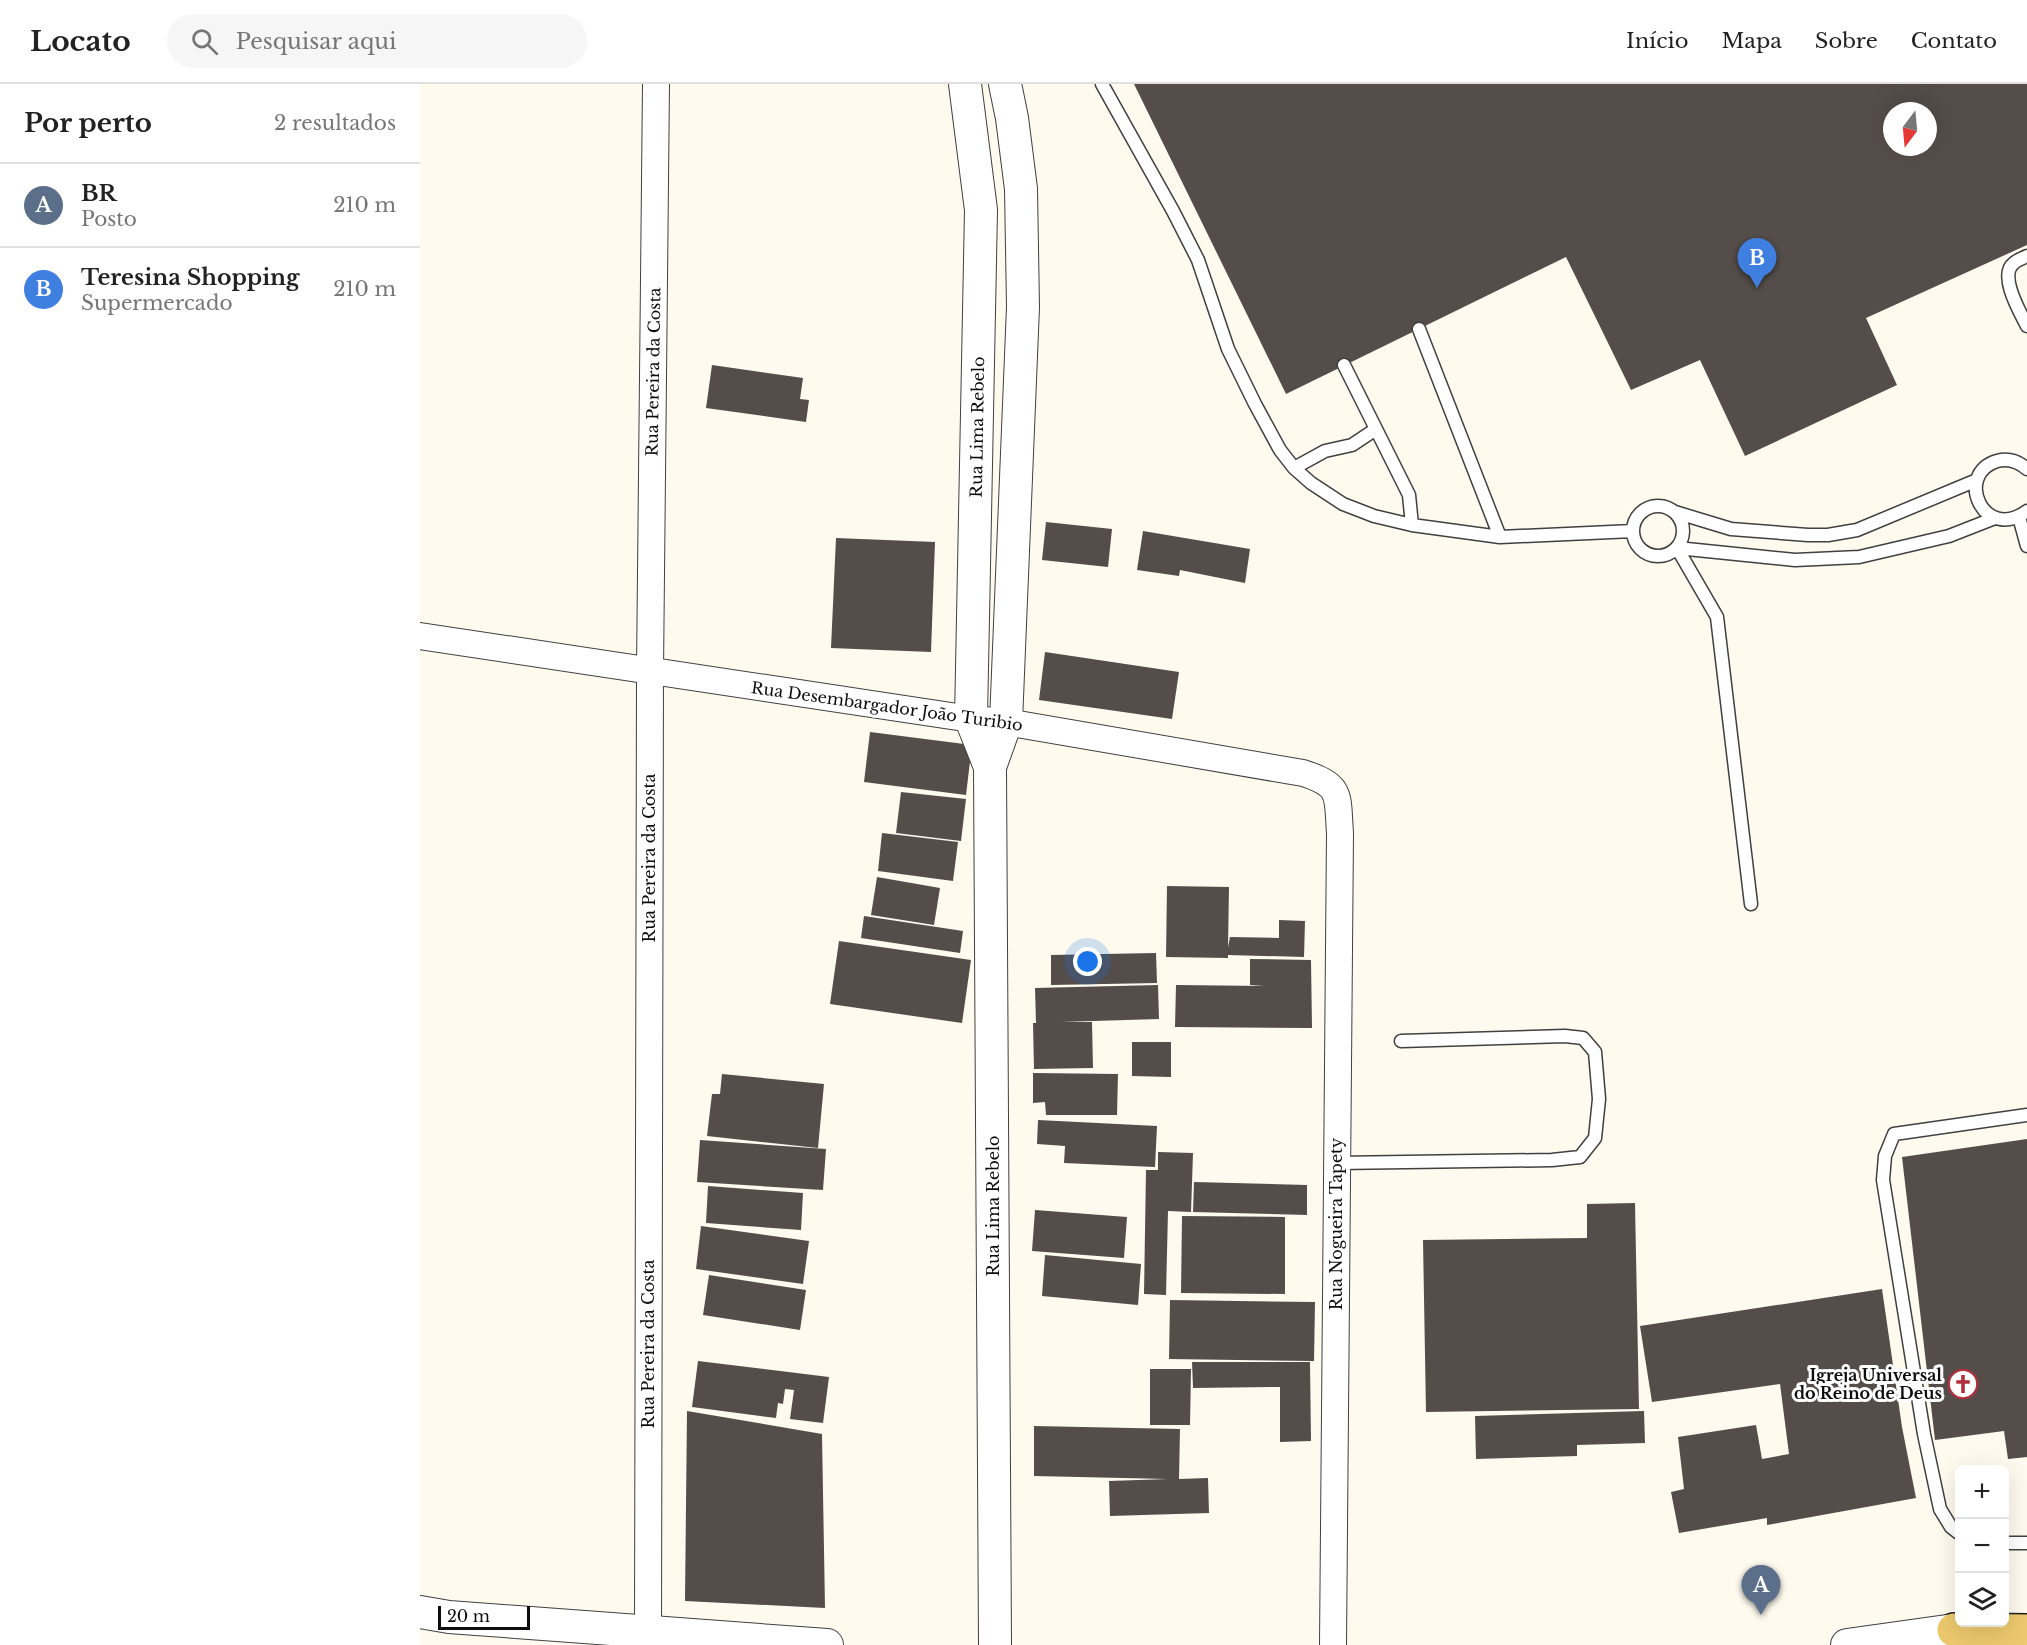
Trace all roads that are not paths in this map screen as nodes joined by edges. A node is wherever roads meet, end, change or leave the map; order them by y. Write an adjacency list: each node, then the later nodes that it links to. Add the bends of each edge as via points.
1 (656, 84): 23 (street, Rua Pereira da Costa)
2 (965, 84): 24 (street, Rua Lima Rebelo, via 981,210)
3 (1005, 84): 25 (street, Rua Lima Rebelo, via 1021,189 1023,307)
4 (1102, 84): 11 (lane, via 1198,260 1228,349 1280,450)
5 (2027, 256): 6 (lane, via 2012,264 2008,273 2010,290)
6 (2027, 326)
7 (1419, 329): 19 (lane)
8 (1344, 365): 9 (lane)
9 (1376, 429): 11 (lane, via 1352,445 1325,451); 17 (lane, via 1409,495)
10 (2021, 459): 12 (lane); 13 (lane, via 1993,463 1983,469)
11 (1294, 468): 17 (lane, via 1343,504)
12 (2027, 469)
13 (1977, 480): 14 (lane, via 1857,530 1828,535 1731,528); 16 (lane, via 1978,502)
14 (1675, 512): 18 (lane, via 1667,507 1647,508 1634,522); 21 (lane, via 1683,530)
15 (2023, 514): 16 (lane, via 2007,520); 20 (lane)
16 (1995, 518): 21 (lane, via 1950,536 1859,557 1795,560)
17 (1412, 525): 19 (lane)
18 (1633, 531): 19 (lane); 21 (lane, via 1635,541 1649,554 1659,556)
19 (1500, 537)
20 (2027, 546)
21 (1677, 548): 28 (lane, via 1717,617)
22 (420, 636): 23 (street, Rua Desembargador João Turibio)
23 (650, 671): 24 (street, Rua Desembargador João Turibio); 41 (street, Rua Pereira da Costa)
24 (971, 719): 25 (street, Rua Desembargador João Turibio); 26 (street, Rua Lima Rebelo)
25 (1006, 722): 26 (street, Rua Lima Rebelo); 27 (street, Rua Desembargador João Turibio, via 1304,773 1325,780 1333,788)
26 (990, 767): 43 (street, Rua Lima Rebelo)
27 (1338, 803): 31 (street, Rua Nogueira Tapety)
28 (1751, 904)
29 (1401, 1041): 31 (lane, via 1583,1038 1595,1052 1599,1099 1595,1138 1580,1157 1552,1160)
30 (2027, 1115): 32 (lane, via 1894,1134 1885,1156 1883,1180 1924,1434 1940,1509)
31 (1337, 1163): 44 (street, Rua Nogueira Tapety)
32 (1955, 1530)
33 (2027, 1543): 34 (lane)
34 (2009, 1544)
35 (420, 1612): 41 (street)
36 (2027, 1616): 37 (main road)
37 (2009, 1619)
38 (1970, 1627): 39 (main road)
39 (1954, 1630): 40 (main road); 45 (street)
40 (2027, 1630)
41 (648, 1632): 42 (street)
42 (827, 1645)
43 (995, 1645)
44 (1333, 1645)
45 (1846, 1645)

